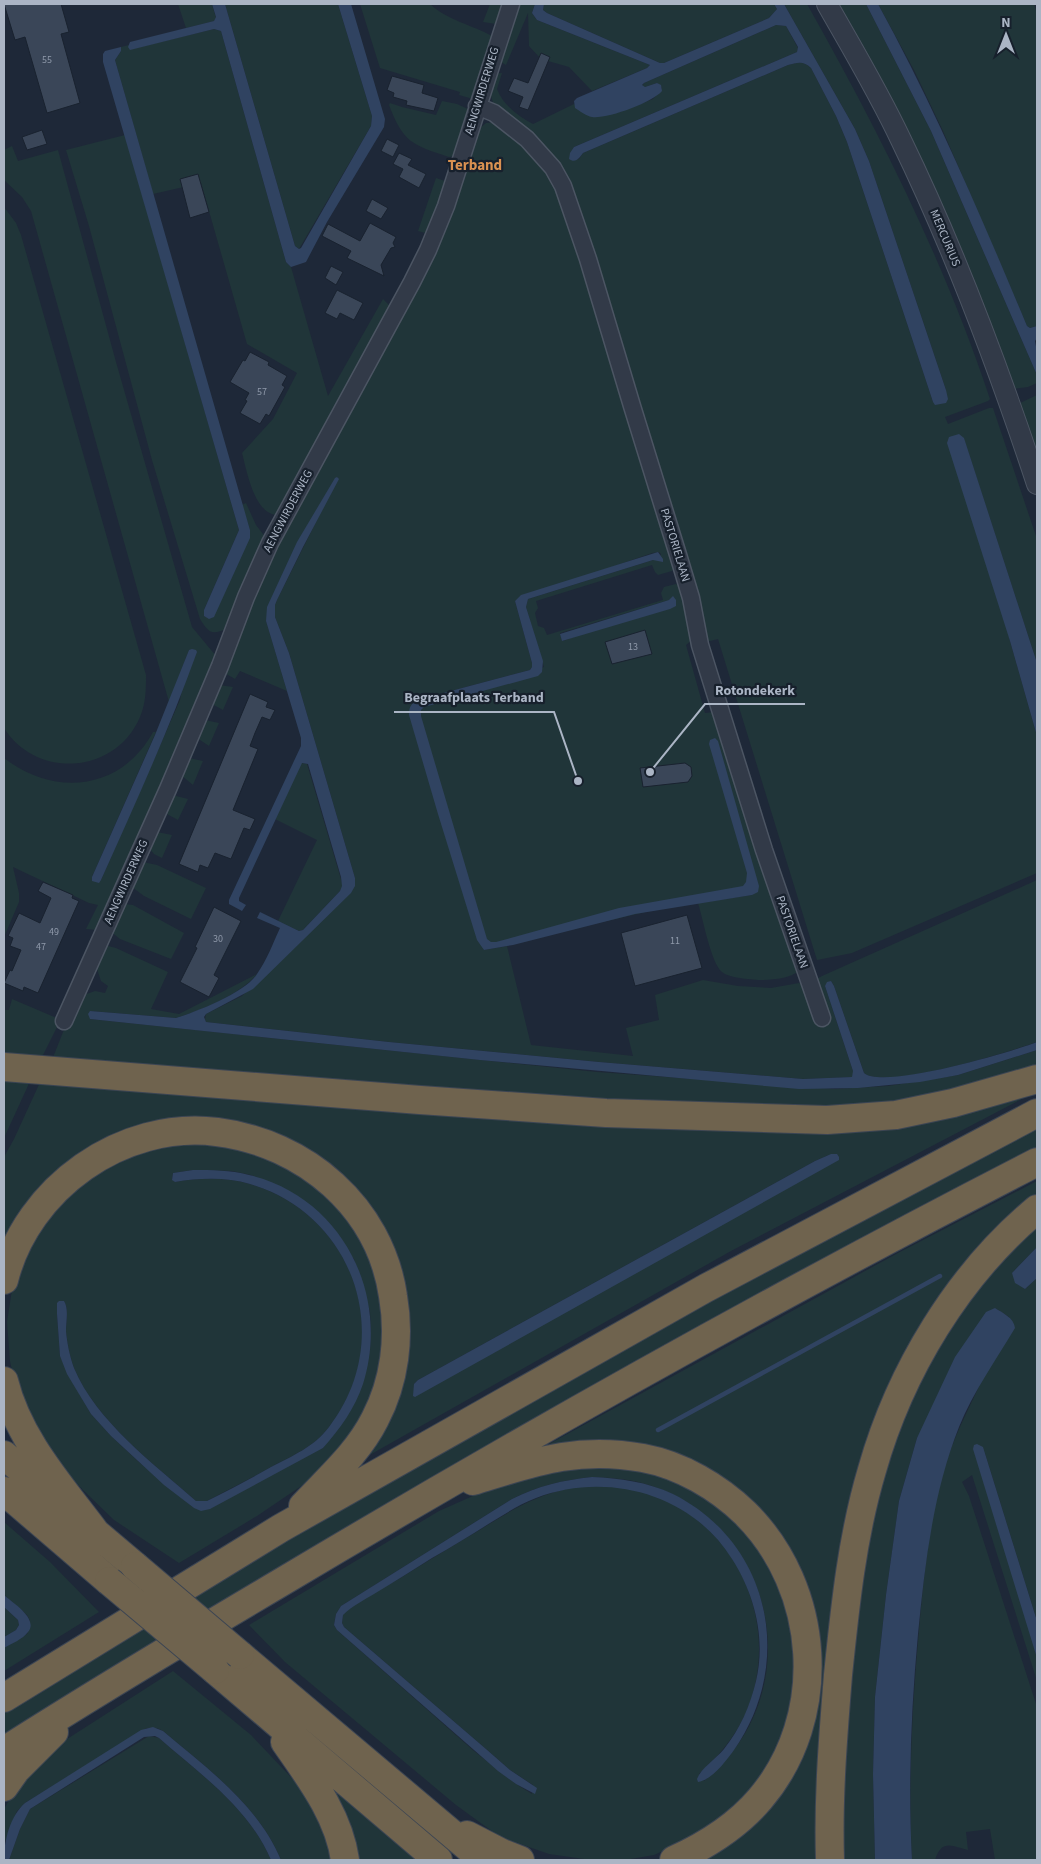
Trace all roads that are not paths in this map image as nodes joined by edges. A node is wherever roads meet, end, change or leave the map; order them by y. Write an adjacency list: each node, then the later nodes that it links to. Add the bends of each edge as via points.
1 (511, 4): 3 (street, AENGWIRDERWEG)
2 (827, 4): 4 (street, MERCURIUS, via 881,100 924,188 991,350)
3 (477, 106): 5 (street, PASTORIELAAN, via 494,113 527,139 553,168 563,186 680,558 703,653 764,850); 6 (street, AENGWIRDERWEG, via 446,206 428,250 270,543 168,789)
4 (1037, 484)
5 (822, 1018)
6 (64, 1021)
7 (4, 1067): 8 (highway, via 606,1113 827,1120 896,1116)
8 (1037, 1079)
9 (1037, 1113): 17 (highway, via 706,1288)
10 (1037, 1162): 16 (highway, via 726,1326)
11 (1037, 1208): 30 (highway, via 990,1254 953,1301 926,1342 902,1388 879,1447 860,1519 842,1636 831,1759)
12 (4, 1280): 17 (highway, via 15,1246 45,1200 81,1168 106,1153 157,1135 188,1131 241,1136 295,1158 339,1190 357,1208 371,1231 388,1274 396,1310 393,1366 385,1397 359,1446)
13 (4, 1381): 18 (highway, via 17,1419 30,1442)
14 (4, 1455): 18 (highway)
15 (4, 1491): 21 (highway, bridge)
16 (426, 1495): 20 (highway); 29 (highway, via 535,1461 598,1452 620,1454 671,1466 717,1490 756,1524 771,1544 795,1589 807,1639 806,1692 801,1719 791,1746 760,1799 720,1835)
17 (281, 1528): 19 (highway)
18 (96, 1533): 24 (highway, bridge)
19 (4, 1698)
20 (84, 1700): 22 (highway); 23 (highway, via 16,1770)
21 (266, 1714): 25 (highway, via 325,1804 337,1829); 26 (highway)
22 (4, 1751)
23 (4, 1787)
24 (432, 1817): 27 (highway); 28 (highway)
25 (345, 1860)
26 (438, 1860)
27 (483, 1860)
28 (520, 1860)
29 (674, 1860)
30 (830, 1860)

